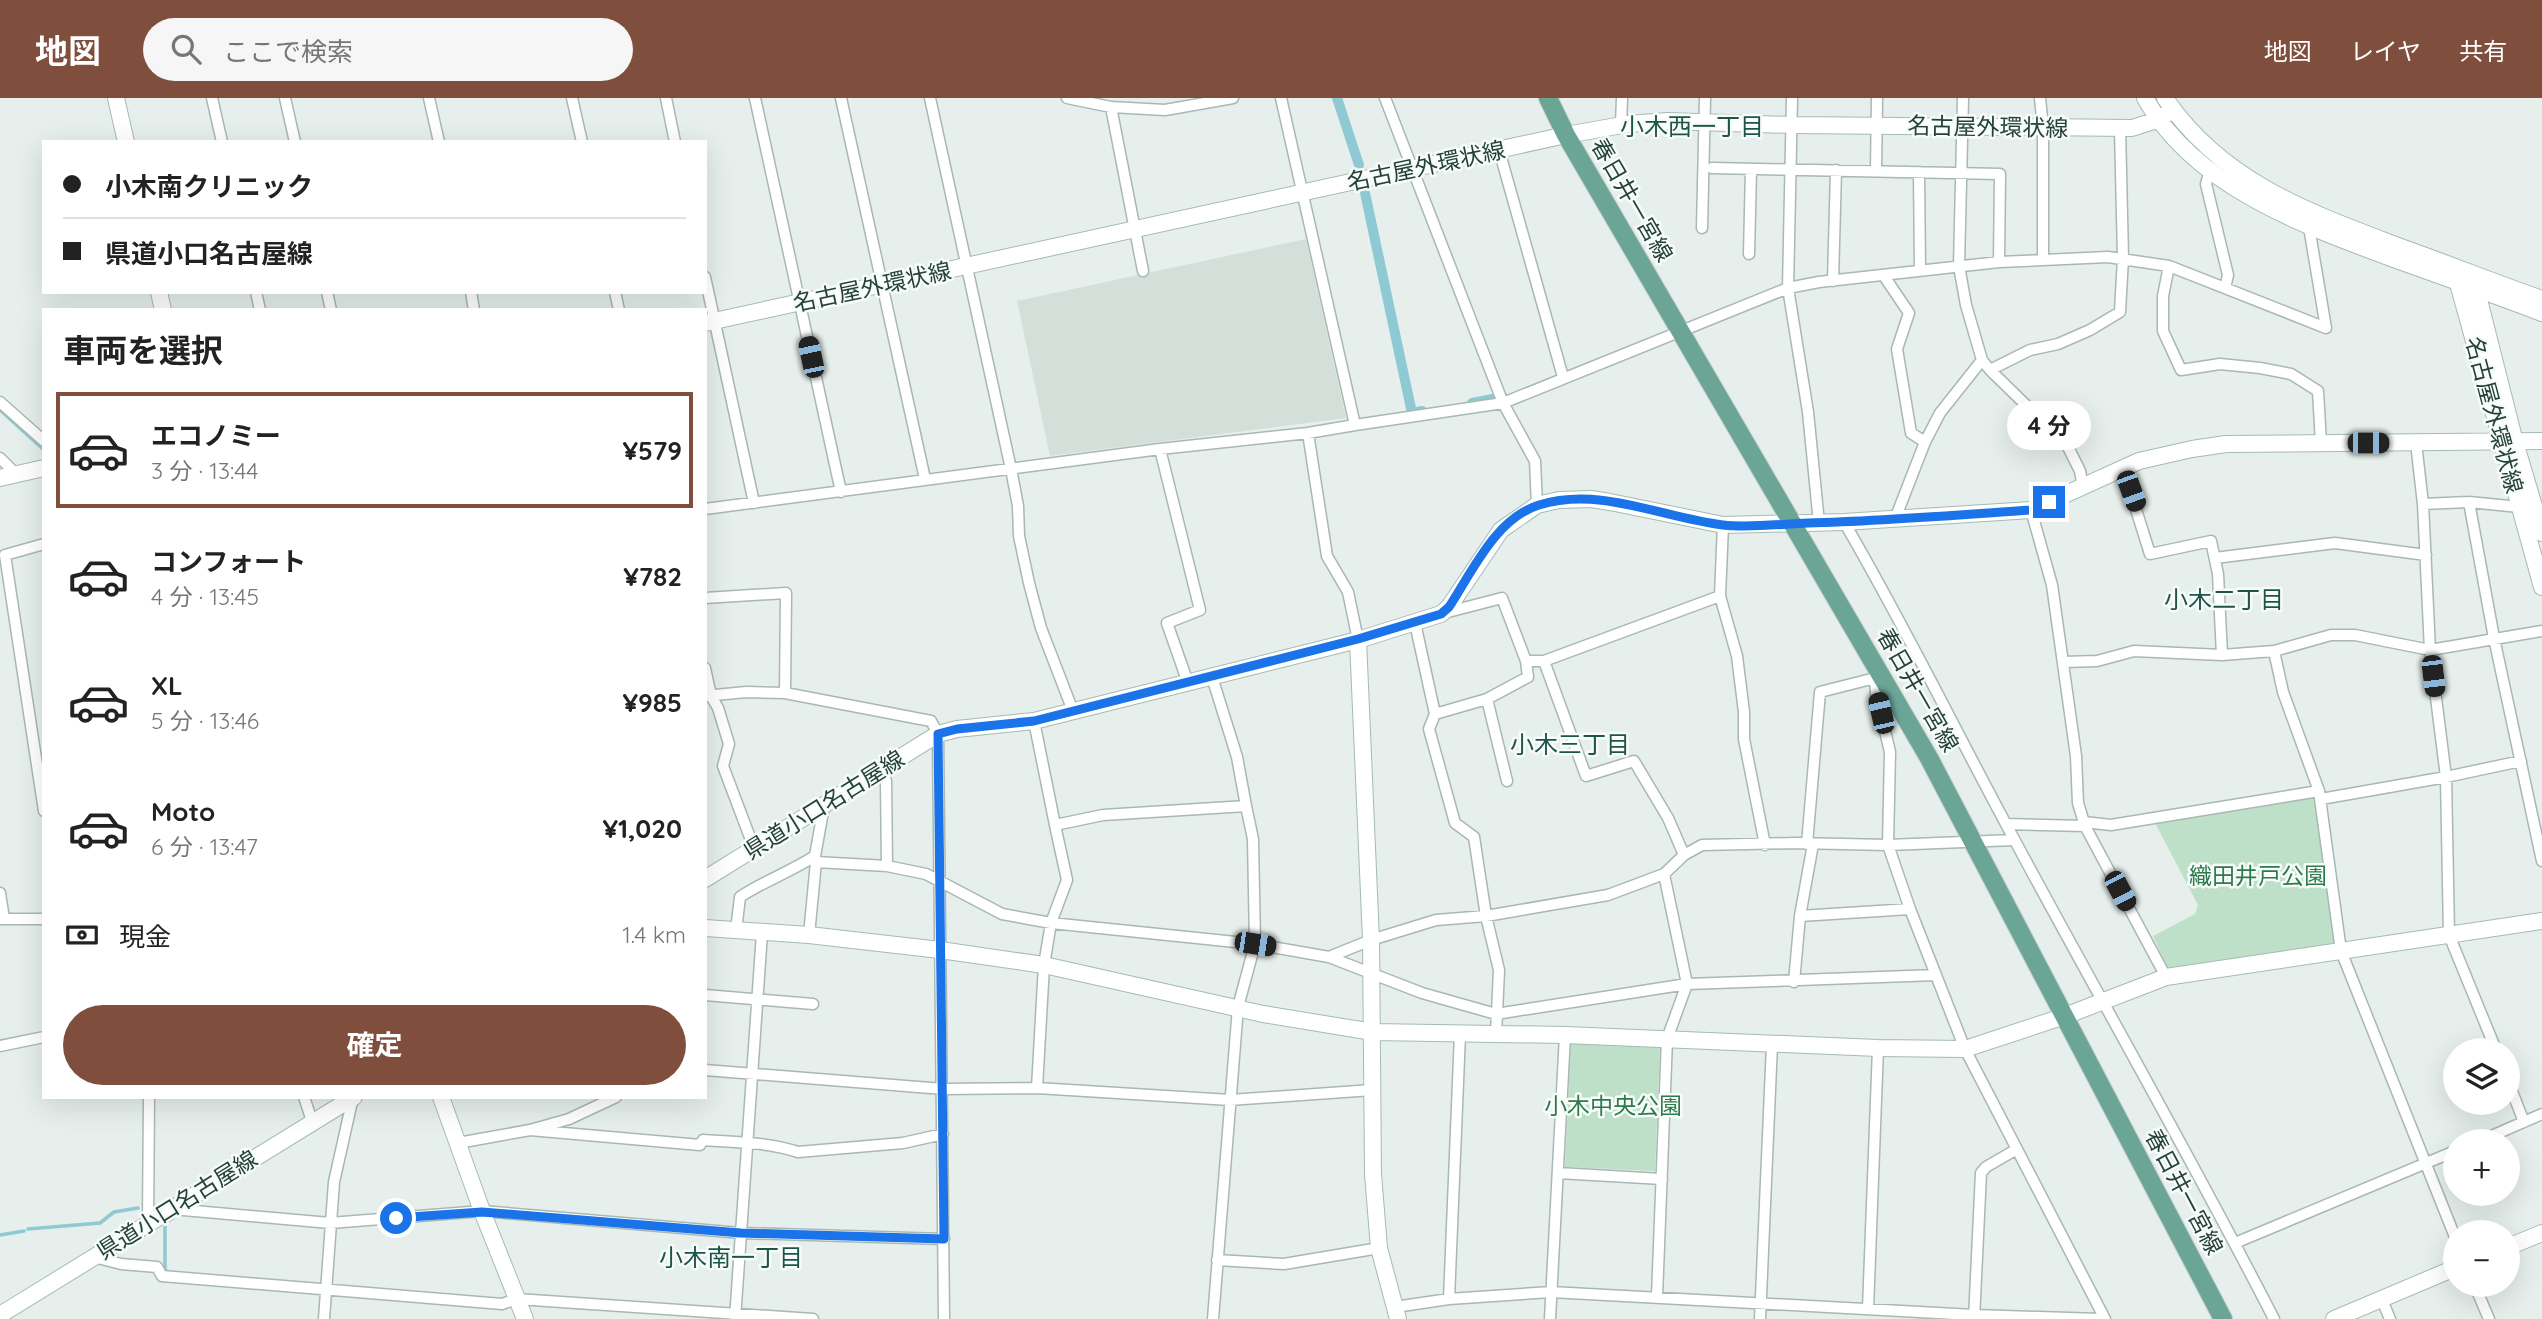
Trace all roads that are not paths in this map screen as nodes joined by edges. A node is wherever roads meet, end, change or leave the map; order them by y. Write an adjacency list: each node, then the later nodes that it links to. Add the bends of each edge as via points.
1 (116, 98): 33 (main road)
2 (212, 98): 34 (street)
3 (285, 98): 35 (street)
4 (429, 98): 36 (street)
5 (572, 98): 37 (street)
6 (666, 98): 38 (street)
7 (755, 98): 70 (street)
8 (841, 98): 65 (street)
9 (930, 98): 59 (street)
10 (1067, 98): 23 (street)
11 (1233, 98): 23 (street, via 1165,110)
12 (1281, 98): 49 (street)
13 (1385, 98): 40 (street)
14 (1548, 98): 32 (main road, 春日井一宮線)
15 (1622, 98): 26 (street)
16 (1705, 98): 25 (street)
17 (1793, 98): 27 (street)
18 (1877, 98): 28 (street)
19 (1963, 98): 29 (street)
20 (2040, 98): 30 (street)
21 (2145, 98): 24 (main road)
22 (2169, 104): 24 (main road, 名古屋外環状線); 64 (main road, 名古屋外環状線, via 2207,148 2256,185 2311,213 2453,266)
23 (1111, 107): 52 (street)
24 (2157, 120): 31 (main road, 名古屋外環状線); 45 (main road)
25 (1705, 122): 26 (main road, 名古屋外環状線); 27 (main road, 名古屋外環状線); 51 (street)
26 (1622, 125): 32 (main road, 名古屋外環状線)
27 (1791, 125): 28 (main road, 名古屋外環状線); 43 (street)
28 (1876, 126): 29 (main road, 名古屋外環状線); 46 (street)
29 (1963, 127): 30 (main road, 名古屋外環状線); 48 (street)
30 (2043, 128): 31 (main road, 名古屋外環状線); 54 (street)
31 (2120, 128): 55 (street)
32 (1566, 135): 39 (main road, 名古屋外環状線); 73 (main road, 春日井一宮線)
33 (126, 140)
34 (222, 140)
35 (295, 140)
36 (439, 140)
37 (582, 140)
38 (676, 140)
39 (1499, 150): 40 (main road, 名古屋外環状線); 76 (street)
40 (1413, 168): 49 (main road, 名古屋外環状線); 78 (street)
41 (1712, 168): 42 (street)
42 (1751, 169): 43 (street); 53 (street)
43 (1790, 170): 44 (street); 66 (street)
44 (1836, 170): 46 (street); 63 (street)
45 (2210, 170): 50 (main road, via 2253,200); 67 (street, via 2206,184 2228,275)
46 (1876, 171): 47 (street)
47 (1919, 172): 48 (street); 61 (street)
48 (1962, 173): 56 (street, via 2000,174); 57 (street)
49 (1302, 194): 52 (main road, 名古屋外環状線); 79 (street)
50 (2309, 227): 64 (main road); 67 (street, via 2326,328)
51 (1702, 228)
52 (1133, 229): 59 (main road, 名古屋外環状線); 60 (street)
53 (1749, 254)
54 (2043, 258): 55 (street); 56 (street)
55 (2123, 258): 58 (street); 75 (street, via 2120,312 2091,330 2030,350)
56 (1999, 262): 57 (street)
57 (1959, 266): 61 (street); 74 (street)
58 (2169, 266): 67 (street); 85 (street, via 2162,331 2181,370 2220,365 2291,374 2318,391)
59 (967, 267): 65 (main road, 名古屋外環状線); 90 (street)
60 (1143, 271)
61 (1920, 271): 62 (street)
62 (1884, 276): 63 (street); 84 (street, via 1909,313 1897,349 1911,433)
63 (1833, 281): 66 (street)
64 (2469, 281): 69 (main road); 71 (main road); 82 (main road, 名古屋外環状線)
65 (882, 285): 70 (main road, 名古屋外環状線); 94 (street)
66 (1788, 288): 73 (street); 106 (street, via 1808,412)
67 (2225, 288)
68 (707, 294): 72 (street)
69 (2542, 299)
70 (799, 303): 72 (main road, 名古屋外環状線); 96 (street)
71 (2542, 313)
72 (710, 322): 98 (street)
73 (1680, 330): 76 (street); 107 (main road, 春日井一宮線)
74 (1982, 360): 75 (street); 84 (street, via 1940,413)
75 (1990, 370): 95 (street, via 2067,444)
76 (1563, 377): 78 (street)
77 (0, 402): 81 (street)
78 (1503, 402): 79 (street); 100 (street, via 1535,461)
79 (1355, 425): 80 (street)
80 (1308, 433): 87 (street); 121 (street, via 1327,556 1348,593)
81 (42, 439)
82 (2508, 441): 83 (main road); 86 (main road); 101 (main road, 名古屋外環状線); 109 (main road, 名古屋外環状線)
83 (2542, 441)
84 (1924, 442): 104 (street)
85 (2321, 443): 86 (main road); 91 (main road, via 2226,444)
86 (2416, 443): 99 (street)
87 (1160, 449): 90 (street); 130 (street, via 1200,610 1167,623)
88 (0, 458): 92 (street)
89 (42, 468): 92 (main road)
90 (1011, 468): 94 (street); 134 (street, via 1028,583)
91 (2123, 468): 95 (main road); 113 (street, via 2150,554 2211,541)
92 (17, 474): 93 (main road)
93 (0, 478)
94 (925, 479): 96 (street)
95 (2084, 487): 103 (main road)
96 (841, 492): 98 (street)
97 (2469, 502): 99 (street); 101 (street); 120 (street)
98 (754, 503): 102 (street)
99 (2423, 504): 112 (street)
100 (1537, 505): 108 (main road, via 1591,499); 117 (main road, via 1501,530)
101 (2519, 507): 114 (main road, 名古屋外環状線)
102 (707, 509)
103 (2031, 510): 104 (main road); 127 (street, via 2052,585)
104 (1895, 519): 105 (main road)
105 (1844, 522): 106 (main road); 146 (street)
106 (1819, 523): 107 (main road)
107 (1792, 524): 108 (main road); 128 (main road, 春日井一宮線)
108 (1723, 525): 115 (street)
109 (2542, 533)
110 (42, 545): 111 (street)
111 (2, 555): 143 (street)
112 (2426, 555): 113 (street, via 2335,542); 122 (street)
113 (2215, 558): 124 (street)
114 (2542, 587)
115 (1720, 596): 126 (street); 152 (street, via 1737,656 1744,739)
116 (707, 597): 131 (street, via 786,593)
117 (1441, 614): 118 (main road, 県道小口名古屋線); 125 (street, via 1502,598)
118 (1415, 623): 121 (main road, 県道小口名古屋線); 135 (street)
119 (2542, 631): 120 (street)
120 (2494, 638): 122 (street); 138 (street)
121 (1358, 639): 129 (main road, 県道小口名古屋線); 175 (main road)
122 (2430, 650): 123 (street, via 2355,635 2331,635); 140 (street)
123 (2274, 651): 124 (street); 142 (street, via 2283,692)
124 (2222, 655): 127 (street, via 2134,651 2096,661)
125 (1526, 661): 126 (street); 133 (street, via 1528,677)
126 (1544, 661): 155 (street, via 1586,776 1634,761)
127 (2063, 662): 147 (street)
128 (1878, 675): 150 (main road, 春日井一宮線); 151 (street, via 1820,692); 153 (street, via 1876,693 1890,752)
129 (1212, 677): 130 (main road, 県道小口名古屋線); 145 (street, via 1237,757)
130 (1188, 683): 134 (main road, 県道小口名古屋線)
131 (785, 693): 132 (street); 137 (street, via 931,722)
132 (708, 696): 154 (street, via 718,708 729,744 723,766)
133 (1487, 699): 135 (street); 141 (street)
134 (1073, 711): 136 (main road, 県道小口名古屋線)
135 (1435, 714): 164 (street, via 1429,729 1455,823 1474,837)
136 (1034, 721): 137 (main road, 県道小口名古屋線); 148 (street)
137 (938, 734): 139 (main road, 県道小口名古屋線); 161 (street)
138 (2521, 761): 140 (street); 157 (street)
139 (883, 768): 144 (main road, 県道小口名古屋線); 158 (street)
140 (2446, 777): 142 (street); 174 (street)
141 (1507, 782)
142 (2320, 795): 147 (street, via 2111,825); 178 (street)
143 (42, 799)
144 (824, 806): 154 (main road, 県道小口名古屋線); 156 (street)
145 (1245, 806): 148 (street, via 1103,815); 176 (street, via 1253,839)
146 (2006, 824): 147 (street); 149 (street)
147 (2084, 824): 183 (street)
148 (1055, 825): 169 (street, via 1067,880)
149 (2014, 840): 150 (street); 188 (street)
150 (1973, 842): 153 (street); 192 (main road, 春日井一宮線)
151 (1810, 844): 152 (street); 153 (street); 165 (street)
152 (1765, 845): 155 (street, via 1702,845)
153 (1888, 845): 163 (street)
154 (754, 848): 160 (main road, 県道小口名古屋線)
155 (1684, 855): 159 (street)
156 (816, 859): 158 (street); 171 (street, via 768,879 740,897); 173 (street)
157 (2542, 861)
158 (887, 866): 161 (street)
159 (1664, 874): 164 (street, via 1608,895); 185 (street)
160 (707, 878)
161 (939, 880): 169 (street, via 1002,914); 177 (street)
162 (0, 893): 166 (street)
163 (1910, 909): 165 (street); 182 (street)
164 (1486, 916): 175 (street, via 1436,920); 191 (street, via 1499,970)
165 (1800, 916): 184 (street)
166 (2, 919): 167 (street)
167 (42, 919)
168 (2542, 921): 174 (main road)
169 (1052, 923): 176 (street); 180 (street)
170 (707, 928): 171 (main road)
171 (736, 930): 172 (main road)
172 (762, 933): 173 (main road); 187 (street)
173 (809, 935): 177 (main road)
174 (2449, 935): 178 (main road); 198 (street)
175 (1371, 940): 179 (street); 181 (main road)
176 (1255, 944): 179 (street); 190 (street)
177 (940, 950): 180 (main road); 207 (street)
178 (2341, 951): 183 (main road); 227 (street)
179 (1329, 957): 181 (street)
180 (1044, 965): 190 (main road); 206 (street)
181 (1371, 973): 191 (street); 193 (main road)
182 (1936, 975): 184 (street); 203 (street)
183 (2166, 976): 188 (main road)
184 (1794, 982): 185 (street)
185 (1687, 984): 191 (street); 199 (street)
186 (707, 995): 187 (street)
187 (757, 999): 189 (street); 205 (street)
188 (2103, 1000): 192 (main road); 239 (street)
189 (813, 1004)
190 (1238, 1007): 193 (main road); 215 (street)
191 (1496, 1014): 195 (street)
192 (2065, 1016): 203 (main road); 266 (main road, 春日井一宮線)
193 (1373, 1032): 194 (main road); 208 (main road)
194 (1460, 1034): 195 (main road); 249 (street)
195 (1496, 1035): 196 (main road)
196 (1564, 1035): 199 (main road); 228 (street)
197 (42, 1037): 201 (street)
198 (2491, 1038)
199 (1667, 1039): 200 (main road); 229 (street)
200 (1772, 1044): 202 (main road); 251 (street)
201 (0, 1046)
202 (1878, 1048): 203 (main road); 252 (street)
203 (1965, 1049): 225 (street)
204 (707, 1070): 205 (street)
205 (753, 1073): 207 (street); 224 (street)
206 (1037, 1088): 207 (street); 215 (street)
207 (943, 1089): 222 (street)
208 (1372, 1090): 215 (street); 240 (main road)
209 (149, 1099): 233 (street)
210 (305, 1099): 218 (street)
211 (350, 1099): 218 (main road, 県道小口名古屋線)
212 (353, 1099): 234 (street)
213 (442, 1099): 223 (main road)
214 (612, 1099): 221 (street, via 569,1119)
215 (1230, 1100): 242 (street)
216 (2520, 1112): 219 (street)
217 (2542, 1114): 219 (street)
218 (312, 1121): 230 (main road, 県道小口名古屋線)
219 (2524, 1122): 220 (street)
220 (2508, 1129)
221 (530, 1130): 223 (street); 224 (street, via 700,1145 703,1140)
222 (943, 1133): 224 (street, via 903,1143 798,1152); 237 (street)
223 (458, 1143): 231 (main road)
224 (748, 1143): 235 (street)
225 (2017, 1149): 256 (street, via 1981,1173); 265 (street)
226 (2443, 1157): 227 (street)
227 (2426, 1164): 232 (street); 239 (street)
228 (1558, 1173): 229 (street); 245 (street)
229 (1662, 1179): 246 (street)
230 (172, 1209): 233 (main road, 県道小口名古屋線); 234 (street)
231 (482, 1212): 234 (street); 235 (street); 248 (main road)
232 (2448, 1220)
233 (148, 1223): 241 (main road, 県道小口名古屋線)
234 (330, 1223): 244 (street)
235 (741, 1233): 237 (street); 255 (street)
236 (2542, 1233): 238 (main road)
237 (944, 1239): 260 (street)
238 (2520, 1242)
239 (2235, 1243): 267 (street)
240 (1379, 1248): 242 (street, via 1284,1264); 253 (main road)
241 (93, 1257): 244 (street, via 157,1267 162,1276); 254 (main road, 県道小口名古屋線)
242 (1217, 1260): 261 (street)
243 (2443, 1273): 250 (main road)
244 (325, 1290): 248 (street, via 502,1304); 257 (street)
245 (1551, 1292): 246 (street); 249 (street); 262 (street)
246 (1657, 1297): 251 (street)
247 (2480, 1297): 270 (street)
248 (517, 1299): 255 (street); 258 (main road)
249 (1449, 1299): 253 (street)
250 (2382, 1300): 268 (main road); 269 (street)
251 (1760, 1303): 252 (street); 263 (street)
252 (1868, 1309): 256 (street)
253 (1397, 1313)
254 (0, 1315)
255 (735, 1316): 259 (street)
256 (1974, 1317): 264 (street)
257 (324, 1319)
258 (525, 1319)
259 (813, 1319)
260 (944, 1319)
261 (1213, 1319)
262 (1550, 1319)
263 (1760, 1319)
264 (2099, 1319)
265 (2105, 1319)
266 (2223, 1319)
267 (2274, 1319)
268 (2334, 1319)
269 (2390, 1319)
270 (2489, 1319)

